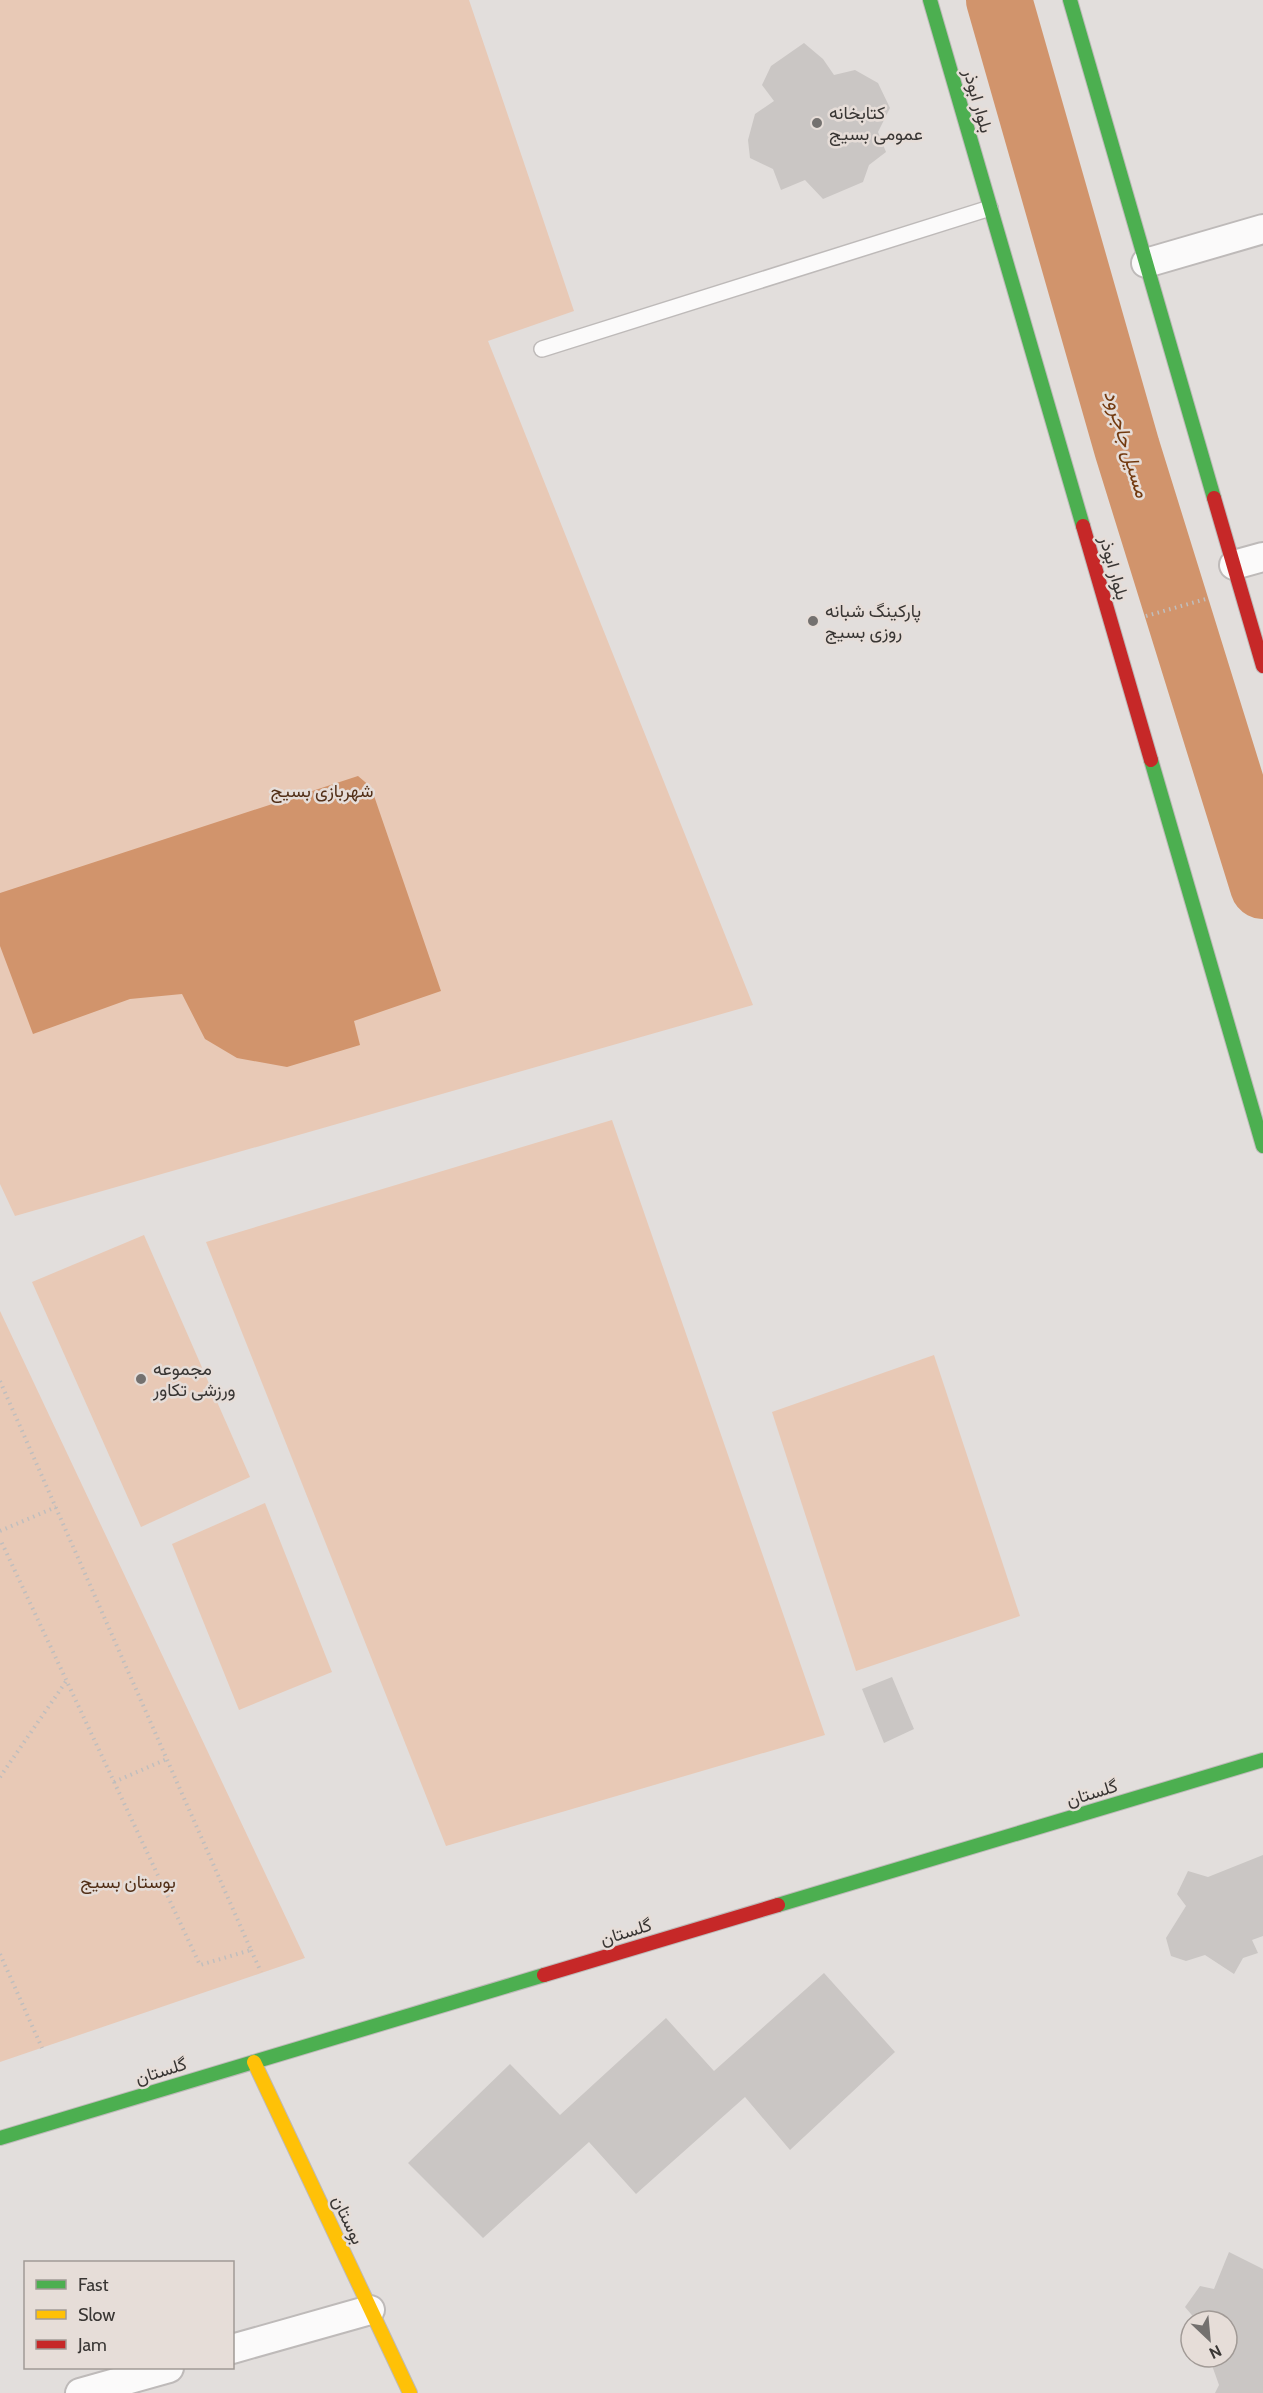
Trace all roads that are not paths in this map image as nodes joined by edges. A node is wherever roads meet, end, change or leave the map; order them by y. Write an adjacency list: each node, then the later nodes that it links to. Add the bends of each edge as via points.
1 (930, 0): 3 (main road, بلوار ابوذر)
2 (1073, 1): 5 (main road)
3 (990, 208): 6 (lane); 10 (main road, بلوار ابوذر)
4 (1263, 229): 5 (street)
5 (1146, 263): 8 (main road)
6 (542, 349)
7 (1263, 557): 8 (street)
8 (1234, 565): 9 (main road)
9 (1263, 666)
10 (1263, 1146)
11 (1263, 1760): 12 (main road, گلستان)
12 (254, 2062): 13 (main road, گلستان); 14 (main road, بوستان)
13 (0, 2138)
14 (370, 2310): 15 (street); 18 (main road, بوستان)
15 (234, 2348)
16 (162, 2369): 17 (street)
17 (80, 2393)
18 (410, 2393)

